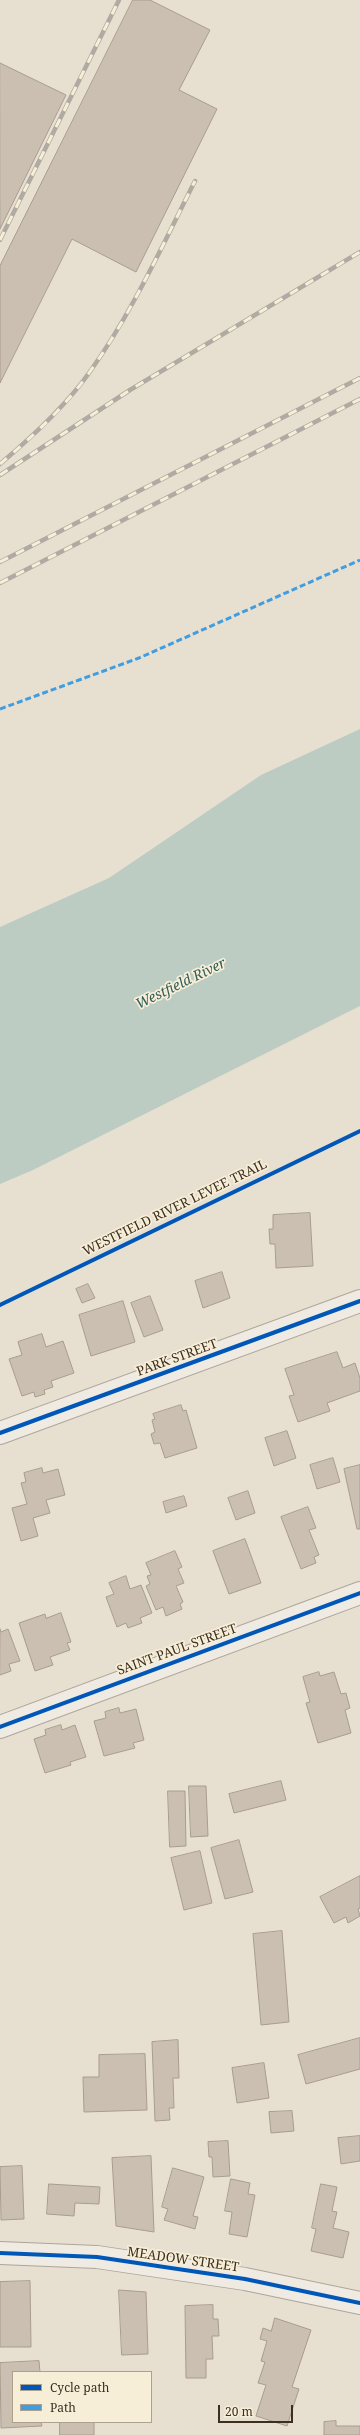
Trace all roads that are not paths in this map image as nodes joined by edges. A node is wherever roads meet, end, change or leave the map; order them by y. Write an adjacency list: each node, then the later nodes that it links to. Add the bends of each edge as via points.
1 (360, 1301): 2 (street, PARK STREET)
2 (0, 1433)
3 (360, 1592): 4 (street, SAINT PAUL STREET)
4 (0, 1727)
5 (0, 2253): 6 (street, MEADOW STREET, via 97,2257 245,2279)
6 (360, 2303)

